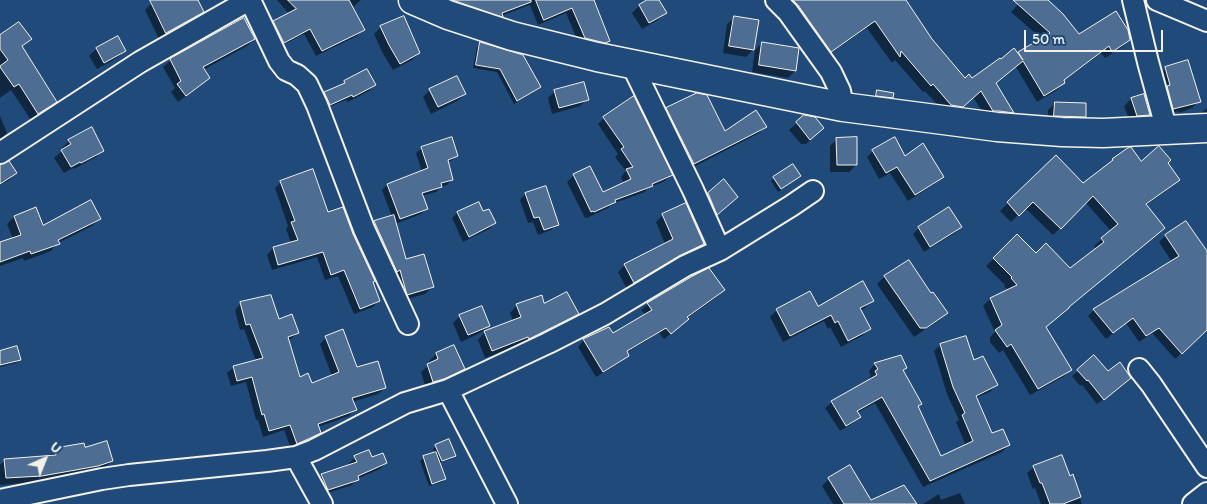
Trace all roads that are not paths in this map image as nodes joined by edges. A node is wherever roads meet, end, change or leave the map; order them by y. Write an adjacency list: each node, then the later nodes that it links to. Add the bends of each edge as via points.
1 (249, 0): 11 (street, via 140,62); 14 (street, via 279,62 307,84 318,105 364,229)
2 (413, 0): 7 (street, via 512,36)
3 (776, 0): 8 (street, via 831,72)
4 (1133, 0): 10 (street)
5 (1157, 0): 6 (street)
6 (1207, 21)
7 (632, 65): 8 (street); 13 (street)
8 (843, 107): 10 (street, via 1025,130)
9 (1207, 128): 10 (street)
10 (1167, 131)
11 (0, 153)
12 (813, 191): 13 (street)
13 (720, 250): 16 (street, via 685,266 605,314)
14 (408, 324)
15 (1139, 369): 18 (street)
16 (448, 390): 17 (street, via 405,403); 22 (street)
17 (296, 457): 20 (street, via 129,475); 21 (street)
18 (1207, 467)
19 (1207, 493): 23 (street)
20 (0, 500)
21 (322, 504)
22 (507, 504)
23 (1193, 504)

